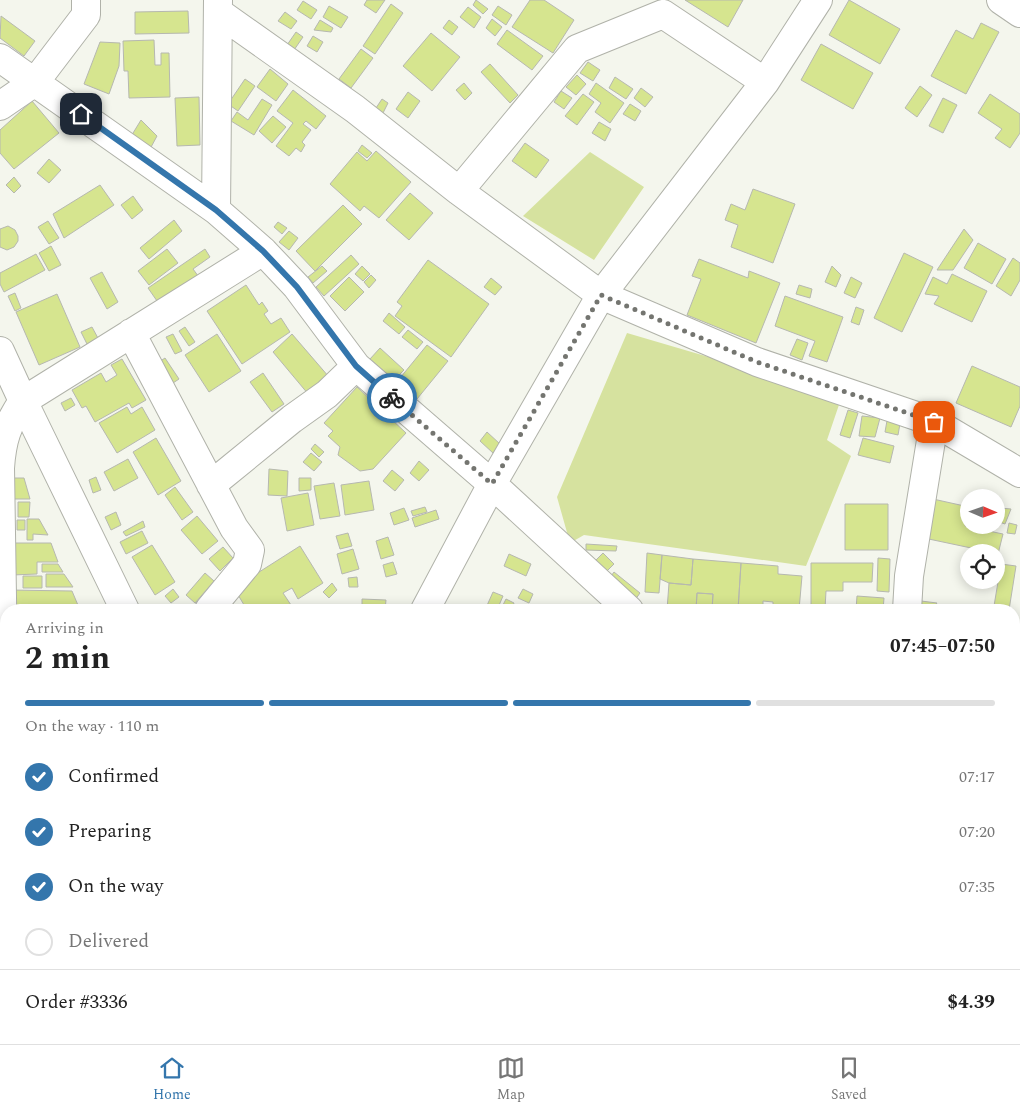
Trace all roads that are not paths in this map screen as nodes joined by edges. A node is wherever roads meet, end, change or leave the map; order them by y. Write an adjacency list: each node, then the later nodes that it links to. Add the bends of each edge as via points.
1 (86, 0): 8 (street, via 86,15)
2 (818, 0): 9 (street)
3 (1001, 0): 6 (street)
4 (218, 6): 11 (street); 12 (street)
5 (652, 7): 9 (street); 11 (street, via 577,49)
6 (1020, 13)
7 (0, 58): 8 (street)
8 (36, 82): 10 (street); 12 (street)
9 (765, 82): 14 (street)
10 (0, 106)
11 (459, 191): 14 (street)
12 (216, 210): 13 (street)
13 (263, 251): 15 (street); 17 (street, via 297,287)
14 (601, 295): 19 (street, via 757,362); 21 (street)
15 (131, 334): 18 (street); 22 (street)
16 (0, 351): 18 (street)
17 (356, 366): 21 (street); 22 (street, via 327,394)
18 (22, 401): 23 (street, via 5,432 1,450); 25 (street)
19 (934, 422): 20 (street); 29 (street)
20 (1020, 473)
21 (492, 484): 27 (street); 28 (street)
22 (211, 485): 26 (street, via 250,550 247,564)
23 (1, 588): 24 (street)
24 (1, 604)
25 (122, 604)
26 (214, 604)
27 (428, 604)
28 (622, 604)
29 (908, 604)

